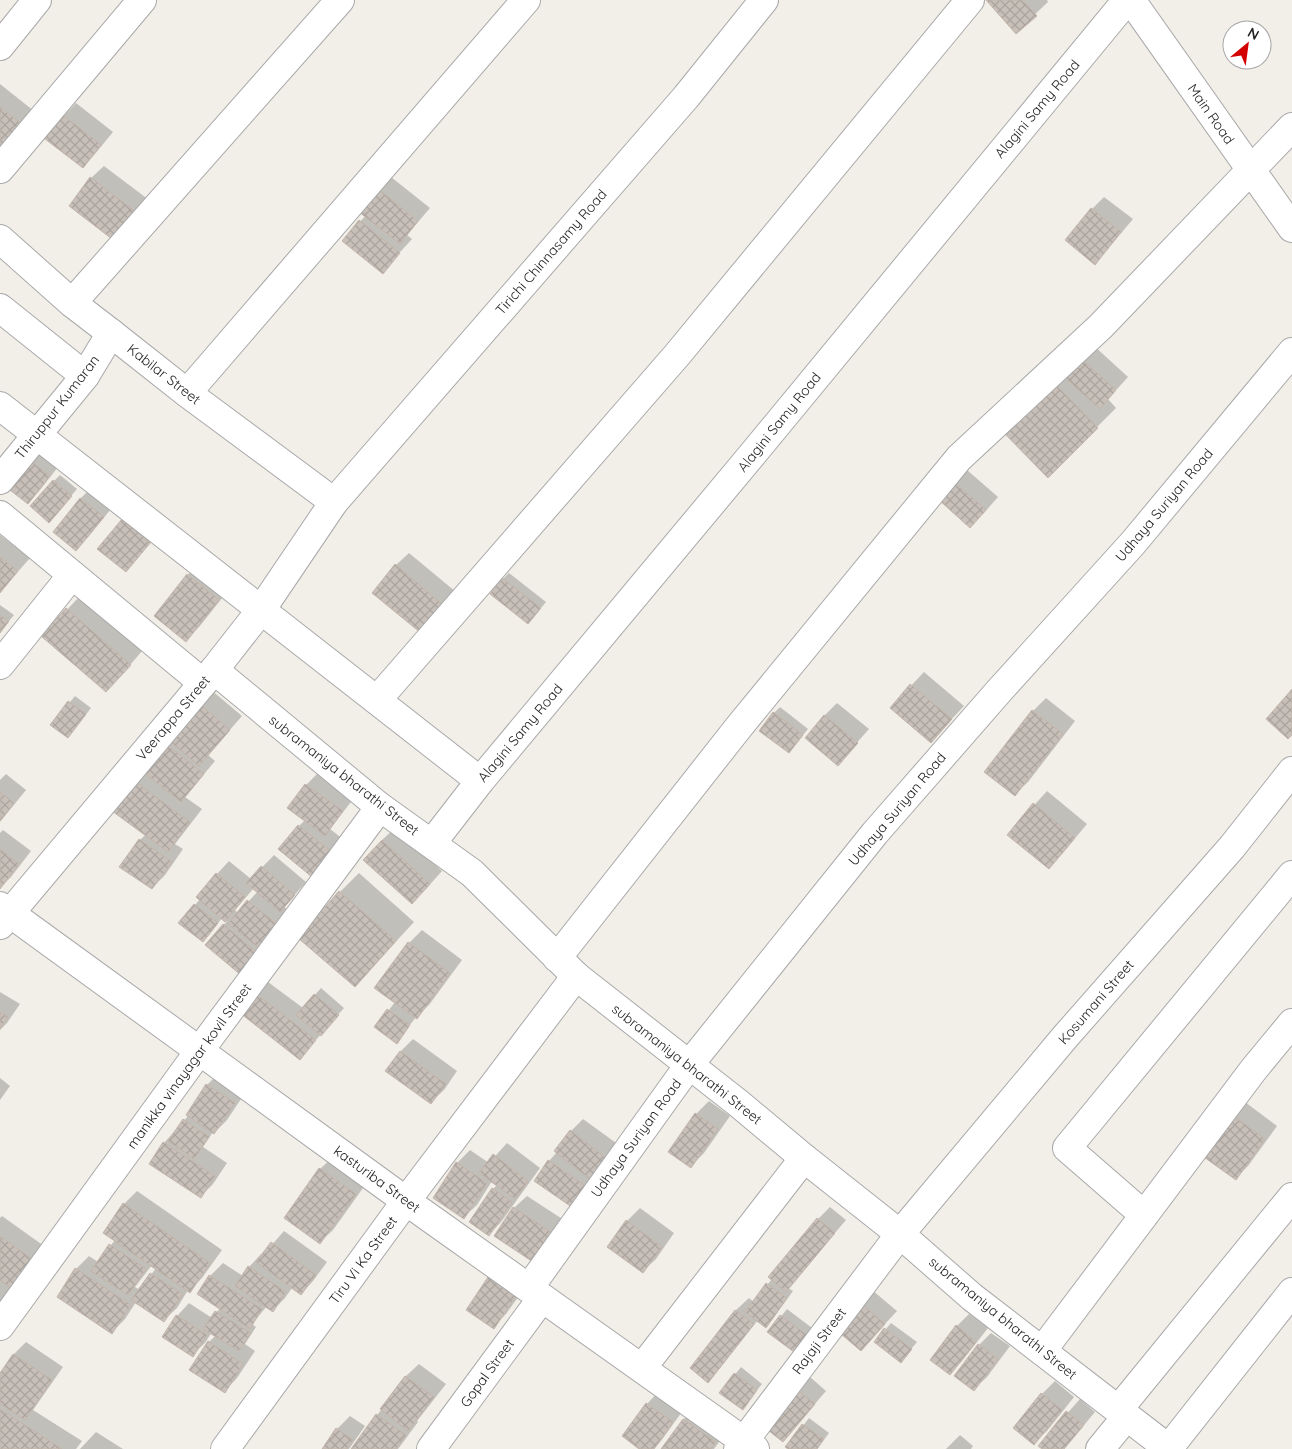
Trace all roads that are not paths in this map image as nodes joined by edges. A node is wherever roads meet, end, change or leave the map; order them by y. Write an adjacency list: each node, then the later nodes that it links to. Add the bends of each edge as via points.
1 (37, 0): 8 (street)
2 (142, 0): 10 (street)
3 (340, 0): 14 (street)
4 (526, 0): 19 (street)
5 (764, 0): 23 (street, Tirichi Chinnasamy Road, via 686,97)
6 (970, 0): 29 (street, via 677,355)
7 (1129, 0): 11 (street, Main Road); 31 (street, Alagini Samy Road)
8 (0, 46)
9 (1292, 127): 11 (street, Tiru Vi Ka Street)
10 (0, 169)
11 (1250, 170): 12 (street, Main Road); 36 (street, Tiru Vi Ka Street, via 1101,326 959,458 738,728)
12 (1292, 228)
13 (0, 239): 14 (street, Kabilar Street)
14 (72, 304): 16 (street, Kabilar Street)
15 (0, 308): 18 (street)
16 (111, 333): 18 (street, Thiruppur Kumaran); 19 (street, Kabilar Street)
17 (1292, 352): 39 (street, Udhaya Suriyan Road, via 1132,543 875,833)
18 (85, 376): 21 (street, Thiruppur Kumaran)
19 (187, 393): 23 (street, Kabilar Street)
20 (0, 406): 21 (street)
21 (37, 434): 22 (street, Thiruppur Kumaran); 26 (street)
22 (0, 480)
23 (334, 502): 26 (street, Veerappa Street)
24 (0, 514): 25 (street, subramaniya bharathi Street)
25 (72, 574): 27 (street); 28 (street, subramaniya bharathi Street)
26 (261, 610): 28 (street, Veerappa Street); 29 (street)
27 (0, 665)
28 (209, 676): 32 (street, subramaniya bharathi Street); 35 (street, Veerappa Street)
29 (377, 700): 31 (street)
30 (1292, 771): 44 (street, Kosumani Street, via 1232,847 1065,1037)
31 (480, 781): 33 (street, Alagini Samy Road)
32 (380, 807): 33 (street, subramaniya bharathi Street); 38 (street, manikka vinayagar kovil Street)
33 (432, 844): 36 (street, subramaniya bharathi Street, via 472,873)
34 (1292, 875): 43 (street, via 1067,1148)
35 (3, 915): 38 (street, kasturiba Street)
36 (566, 967): 39 (street, subramaniya bharathi Street); 42 (street, Tiru Vi Ka Street)
37 (1292, 1024): 43 (street)
38 (200, 1050): 42 (street, kasturiba Street); 47 (street, manikka vinayagar kovil Street)
39 (688, 1065): 40 (street, subramaniya bharathi Street); 46 (street, Udhaya Suriyan Road)
40 (804, 1158): 44 (street, subramaniya bharathi Street); 49 (street)
41 (1292, 1197): 50 (street)
42 (406, 1200): 46 (street, kasturiba Street); 52 (street, Tiru Vi Ka Street)
43 (1144, 1215): 48 (street)
44 (900, 1234): 48 (street, subramaniya bharathi Street, via 972,1297); 51 (street, Rajaji Street)
45 (1292, 1292): 55 (street)
46 (535, 1293): 49 (street, kasturiba Street); 53 (street, Gopal Street)
47 (0, 1326)
48 (1042, 1351): 50 (street, subramaniya bharathi Street)
49 (642, 1368): 51 (street, kasturiba Street)
50 (1122, 1413): 54 (street); 55 (street, subramaniya bharathi Street)
51 (746, 1446)
52 (225, 1449)
53 (431, 1449)
54 (1100, 1449)
55 (1168, 1449)

